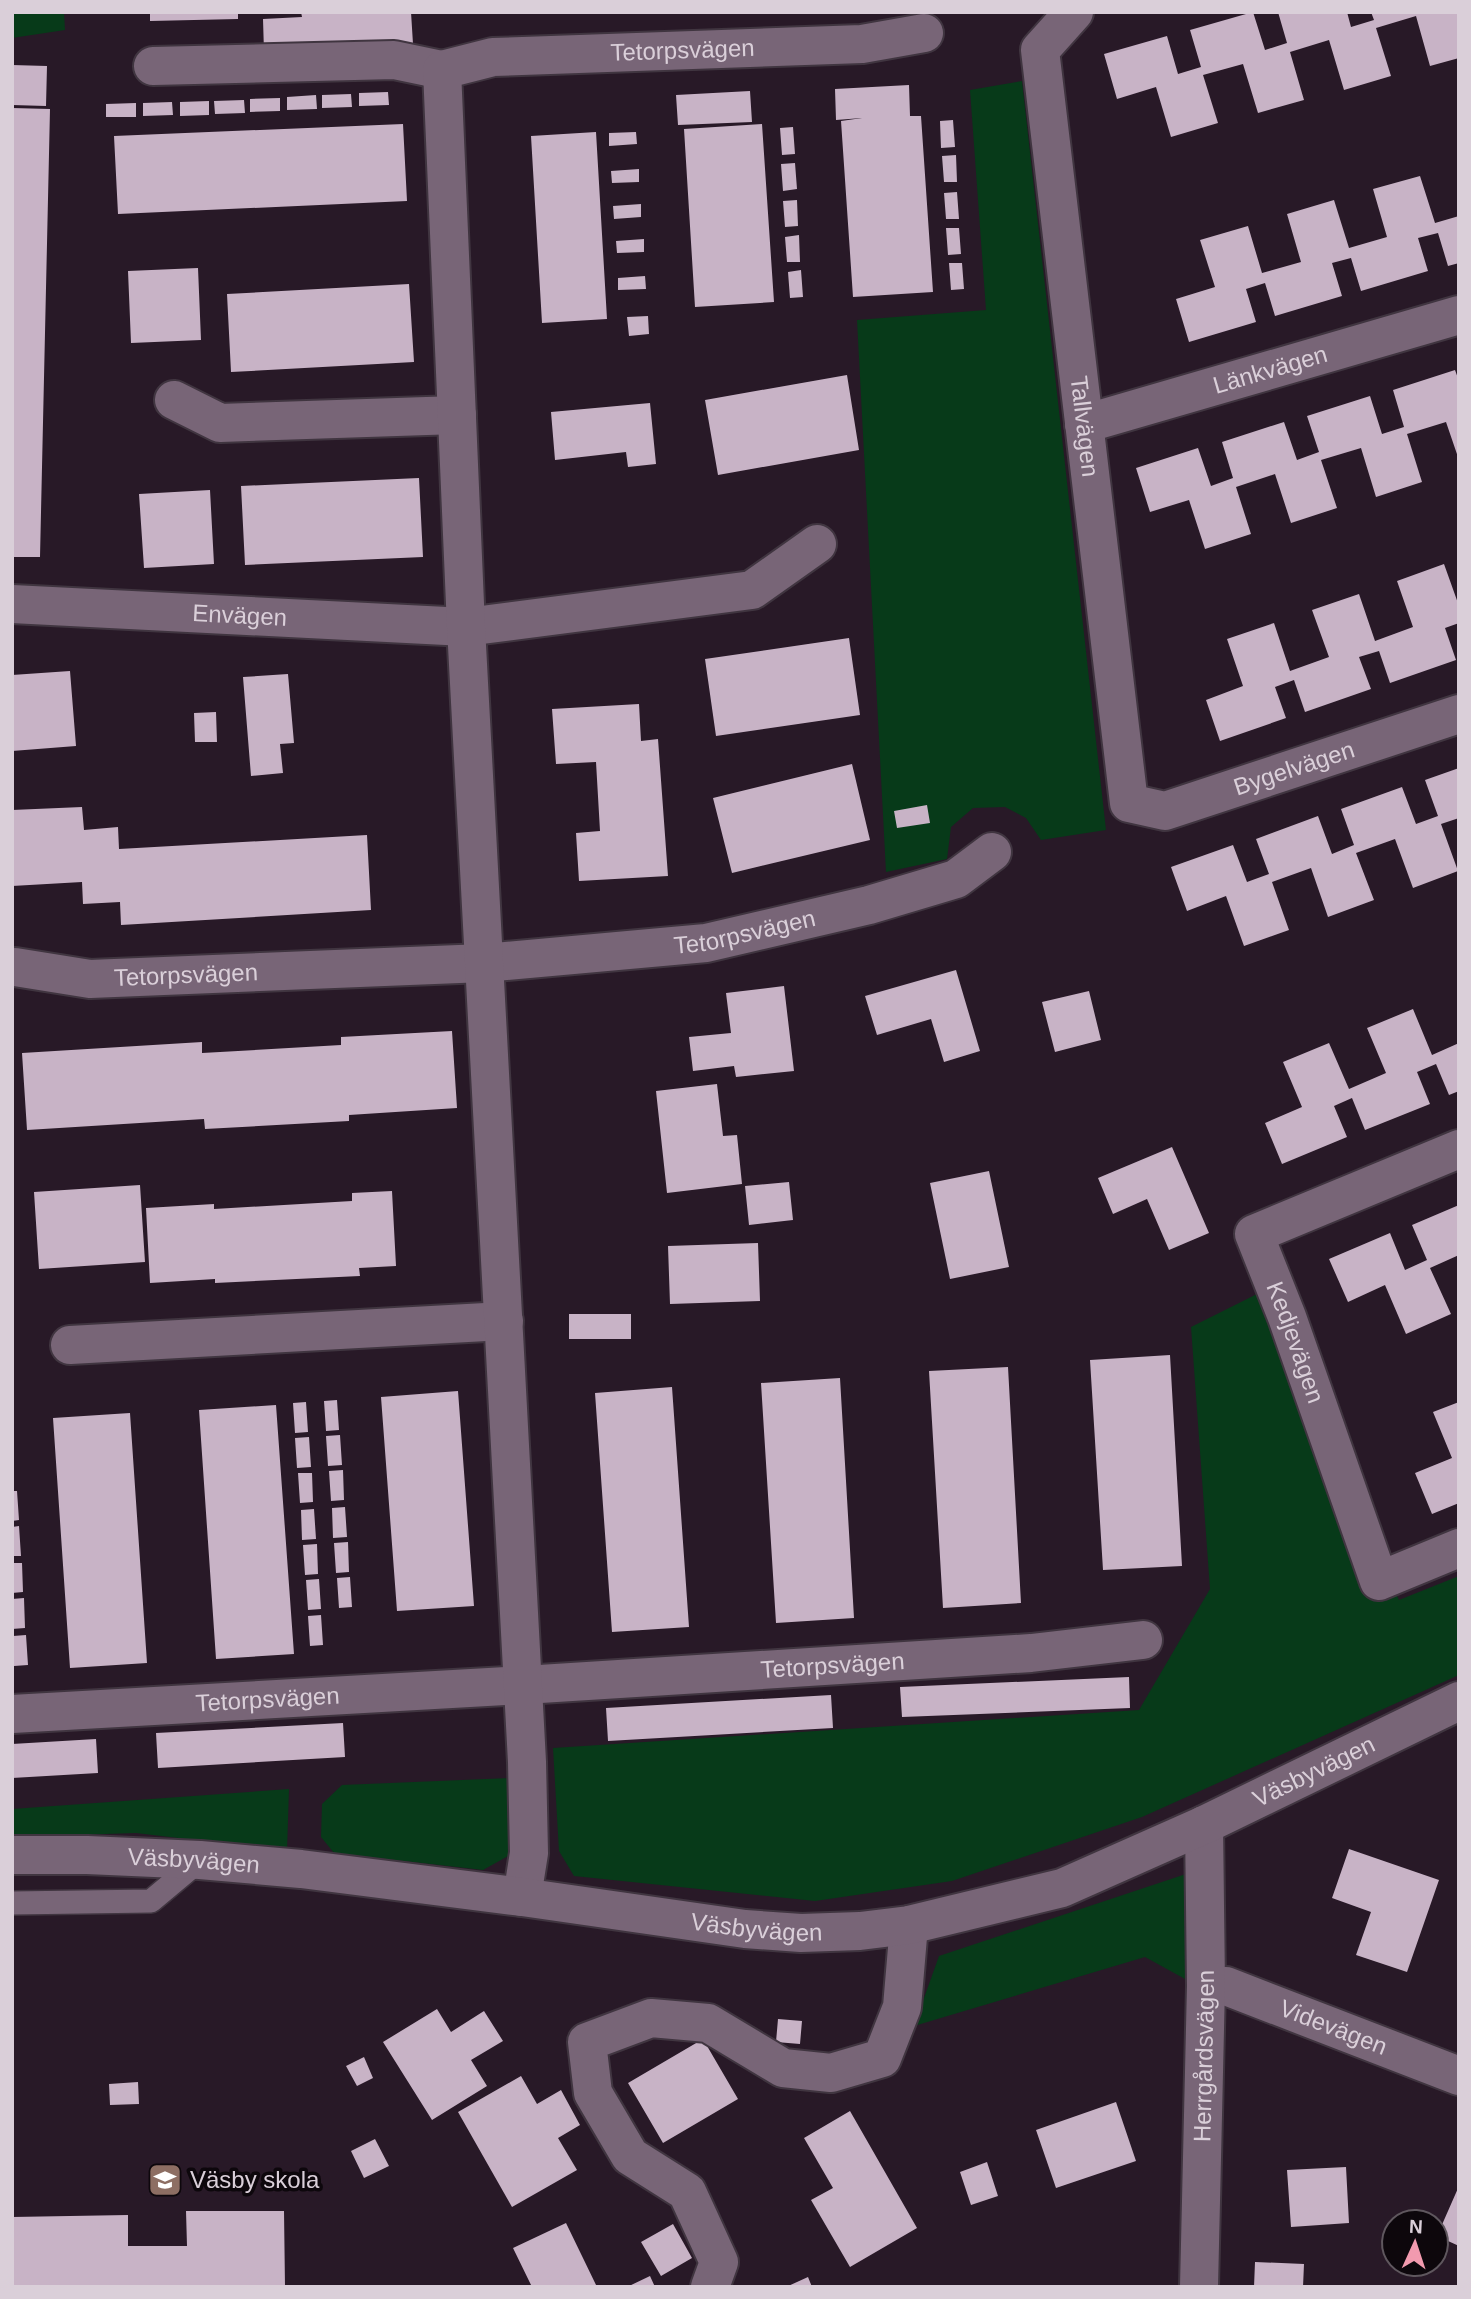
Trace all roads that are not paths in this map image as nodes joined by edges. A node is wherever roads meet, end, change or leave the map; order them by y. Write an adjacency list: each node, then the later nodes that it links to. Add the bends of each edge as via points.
1 (1074, 12): 8 (street, Tallvägen, via 1040,50)
2 (924, 33): 4 (street, Tetorpsvägen, via 862,44 493,57)
3 (153, 66): 4 (street, Tetorpsvägen, via 394,60)
4 (442, 70): 7 (street)
5 (1459, 315): 8 (street, Länkvägen)
6 (174, 400): 7 (street, via 220,423)
7 (457, 415): 11 (street)
8 (1084, 424): 13 (street, Tallvägen)
9 (817, 544): 11 (street, via 752,590)
10 (12, 604): 11 (street, Envägen)
11 (466, 627): 15 (street)
12 (1459, 713): 13 (street, Bygelvägen, via 1165,811)
13 (1129, 803)
14 (992, 852): 15 (street, Tetorpsvägen, via 956,879 869,905 706,943)
15 (484, 963): 16 (street, Tetorpsvägen, via 90,979); 18 (street)
16 (15, 967)
17 (1459, 1149): 20 (street, Kedjevägen, via 1254,1234 1379,1581)
18 (504, 1321): 19 (street); 22 (street)
19 (70, 1345)
20 (1459, 1548)
21 (1143, 1640): 22 (street, Tetorpsvägen, via 1031,1653)
22 (524, 1685): 24 (street, Tetorpsvägen); 28 (street, via 529,1853)
23 (1459, 1701): 25 (street, Väsbyvägen)
24 (12, 1714)
25 (1204, 1825): 30 (street, Väsbyvägen, via 1062,1888); 31 (street, Herrgårdsvägen)
26 (12, 1855): 27 (street, Väsbyvägen)
27 (200, 1860): 28 (street, Väsbyvägen); 29 (lane, via 151,1901)
28 (522, 1897): 30 (street, Väsbyvägen, via 801,1933)
29 (12, 1903)
30 (909, 1925): 33 (street, via 902,2007 882,2058 831,2073 783,2067 708,2023 652,2018 587,2042 593,2093 630,2156 687,2192 719,2262)
31 (1206, 1986): 32 (street, Videvägen, via 1226,1986); 34 (street, Herrgårdsvägen)
32 (1459, 2076)
33 (710, 2287)
34 (1199, 2287)

